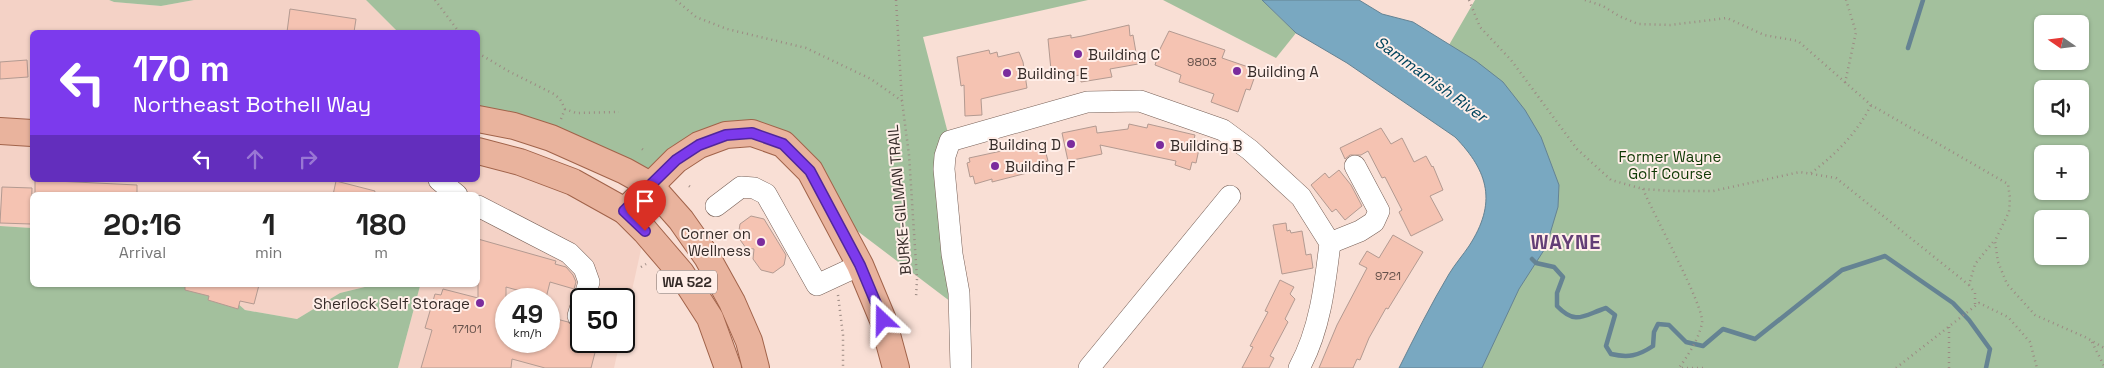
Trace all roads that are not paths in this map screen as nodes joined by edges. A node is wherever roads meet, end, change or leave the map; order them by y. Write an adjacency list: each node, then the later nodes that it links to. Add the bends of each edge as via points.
1 (480, 119): 7 (main road, WA 522, via 551,138)
2 (0, 131): 3 (main road)
3 (30, 133)
4 (480, 152): 12 (main road, WA 522, via 520,162 573,182)
5 (1355, 166): 13 (street, via 1379,212 1374,222 1360,231)
6 (441, 182): 8 (street)
7 (650, 185): 12 (main road); 14 (main road, via 676,160 699,145 726,135 752,133 783,144 810,171); 17 (main road, WA 522, via 681,220 711,264 732,302)
8 (453, 192)
9 (1230, 196): 20 (street)
10 (716, 206): 14 (street, via 741,187 754,188 766,194 817,285)
11 (480, 207): 15 (street, via 570,252 584,268 589,282)
12 (624, 211): 16 (main road, WA 522, via 681,273 710,318)
13 (1330, 243): 19 (street, via 1300,196 1250,150 1223,130 1140,100 1087,102 950,141 944,169 959,293); 21 (street, via 1323,300)
14 (860, 265): 18 (main road, via 883,320)
15 (587, 288)
16 (728, 368)
17 (756, 368)
18 (896, 368)
19 (961, 368)
20 (1089, 368)
21 (1299, 368)

